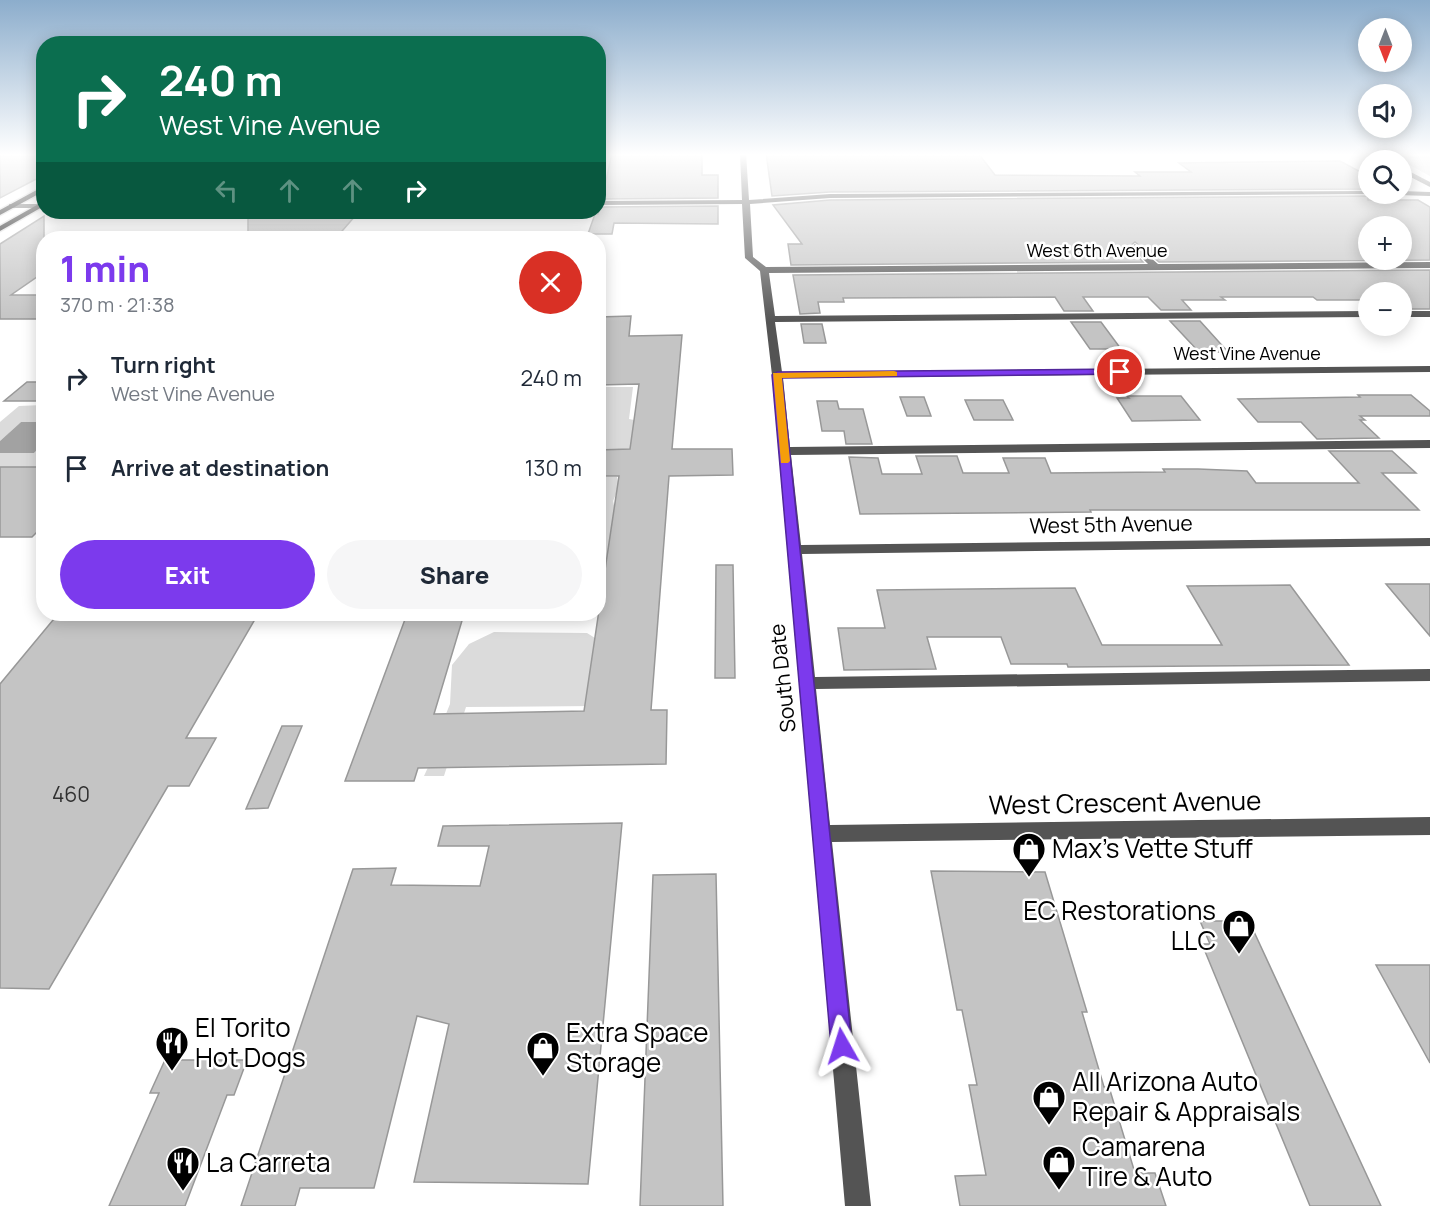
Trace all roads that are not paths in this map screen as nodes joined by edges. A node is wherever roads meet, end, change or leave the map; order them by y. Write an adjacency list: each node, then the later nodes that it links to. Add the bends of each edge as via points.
1 (35, 209): 3 (main road)
2 (746, 209): 7 (street, South Date, via 749,258)
3 (0, 229)
4 (1136, 247): 6 (street)
5 (1430, 265): 6 (street, West 6th Avenue)
6 (1156, 267): 7 (street, West 6th Avenue)
7 (764, 270): 11 (street, South Date)
8 (1358, 314): 11 (street)
9 (1412, 314): 10 (street)
10 (1430, 314)
11 (770, 319): 13 (street, South Date)
12 (1430, 369): 13 (street, West Vine Avenue)
13 (777, 375): 15 (street, South Date)
14 (1430, 444): 15 (street)
15 (784, 451): 17 (street, South Date)
16 (1430, 542): 17 (street, West 5th Avenue)
17 (793, 550): 19 (street, South Date)
18 (1430, 675): 19 (street)
19 (806, 683): 21 (street, South Date)
20 (1430, 826): 21 (street, West Crescent Avenue)
21 (821, 834): 22 (street, South Date)
22 (858, 1206)

